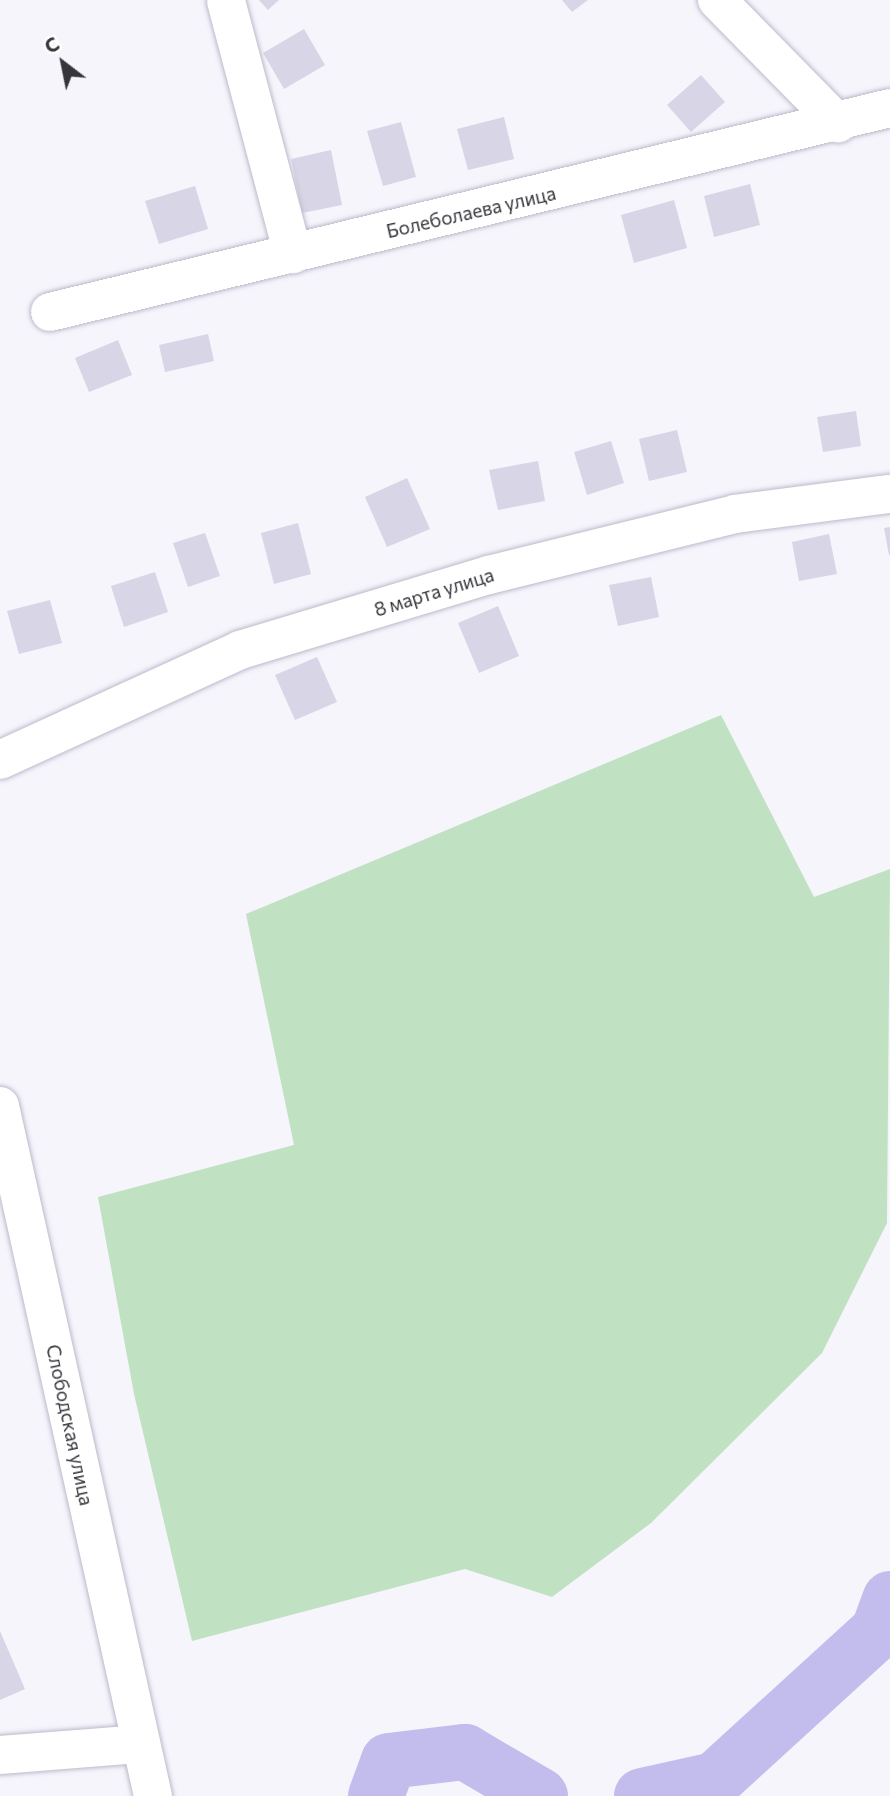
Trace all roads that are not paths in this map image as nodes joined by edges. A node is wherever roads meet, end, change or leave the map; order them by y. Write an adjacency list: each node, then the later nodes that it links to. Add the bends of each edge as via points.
1 (717, 0): 4 (street)
2 (226, 1): 5 (street)
3 (890, 108): 4 (street, Болеболаева улица)
4 (838, 123): 5 (street, Болеболаева улица)
5 (293, 254): 6 (street, Болеболаева улица)
6 (50, 312)
7 (890, 494): 8 (street, 8 марта улица, via 735,514 489,575 240,650)
8 (0, 760)
9 (0, 1105): 10 (street, Слободская улица)
10 (139, 1744): 11 (street); 12 (street, Слободская улица)
11 (0, 1755)
12 (153, 1796)

